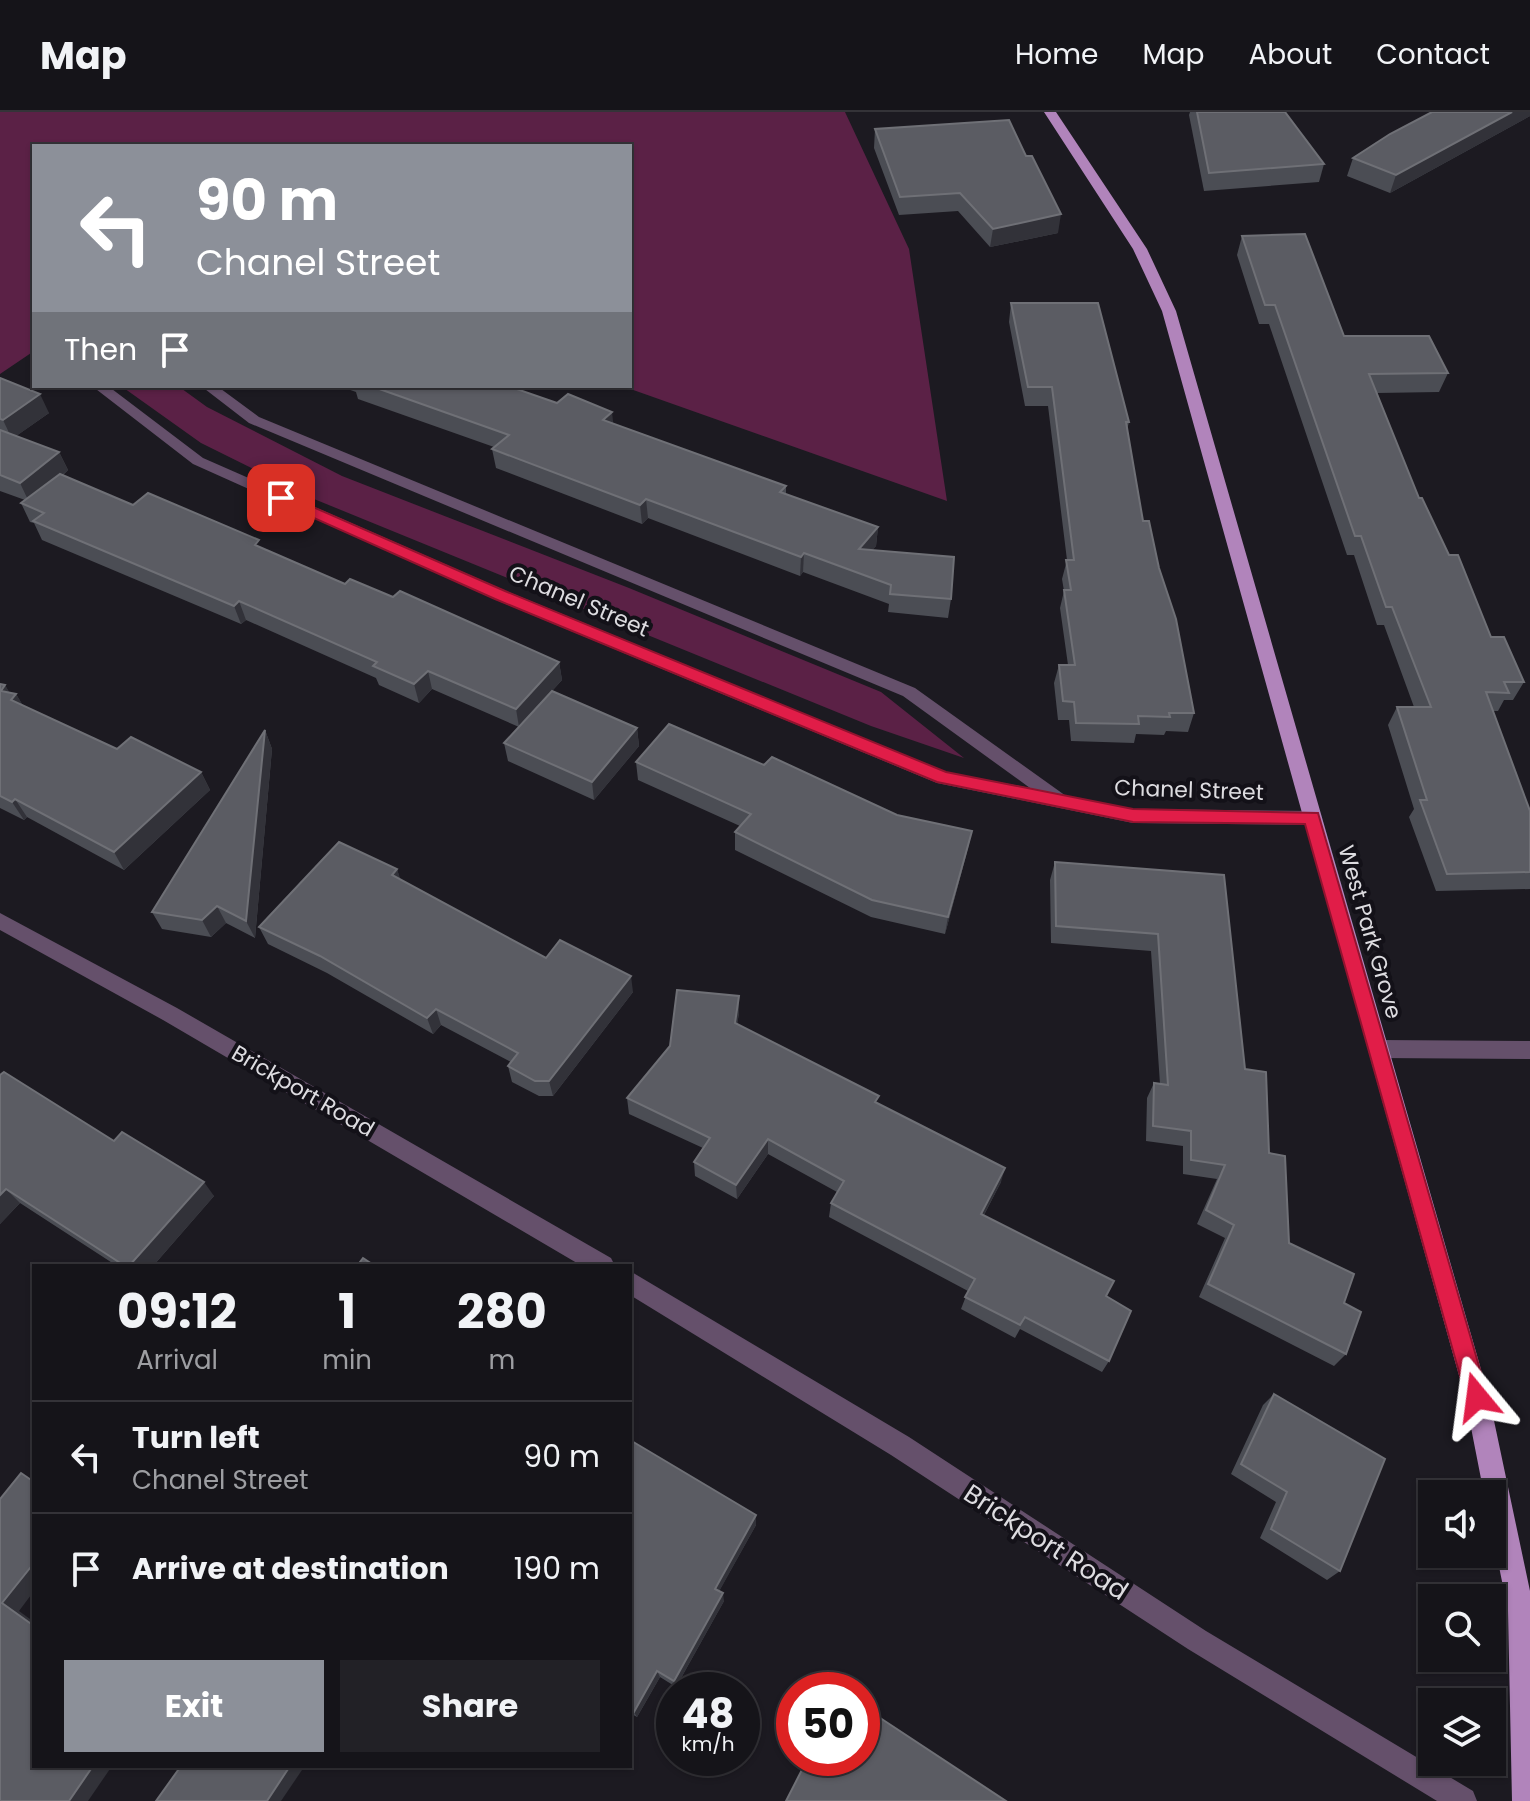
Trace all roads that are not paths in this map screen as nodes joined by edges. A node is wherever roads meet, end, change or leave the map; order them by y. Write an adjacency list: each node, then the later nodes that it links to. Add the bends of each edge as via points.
1 (1050, 112): 5 (main road, West Park Grove, via 1140,249 1169,311)
2 (102, 388): 4 (street, Chanel Street, via 198,461 500,595 943,778)
3 (211, 388): 4 (street, Chanel Street, via 254,420 909,692)
4 (1066, 805): 5 (street, Chanel Street, via 1133,816)
5 (1312, 818): 7 (main road, West Park Grove)
6 (0, 921): 9 (street, Brickport Road)
7 (1379, 1049): 8 (street); 12 (main road, West Park Grove, via 1477,1397 1521,1611)
8 (1530, 1050)
9 (600, 1264)
10 (632, 1283): 11 (street, Brickport Road, via 887,1438 1197,1640)
11 (1463, 1801)
12 (1526, 1801)

